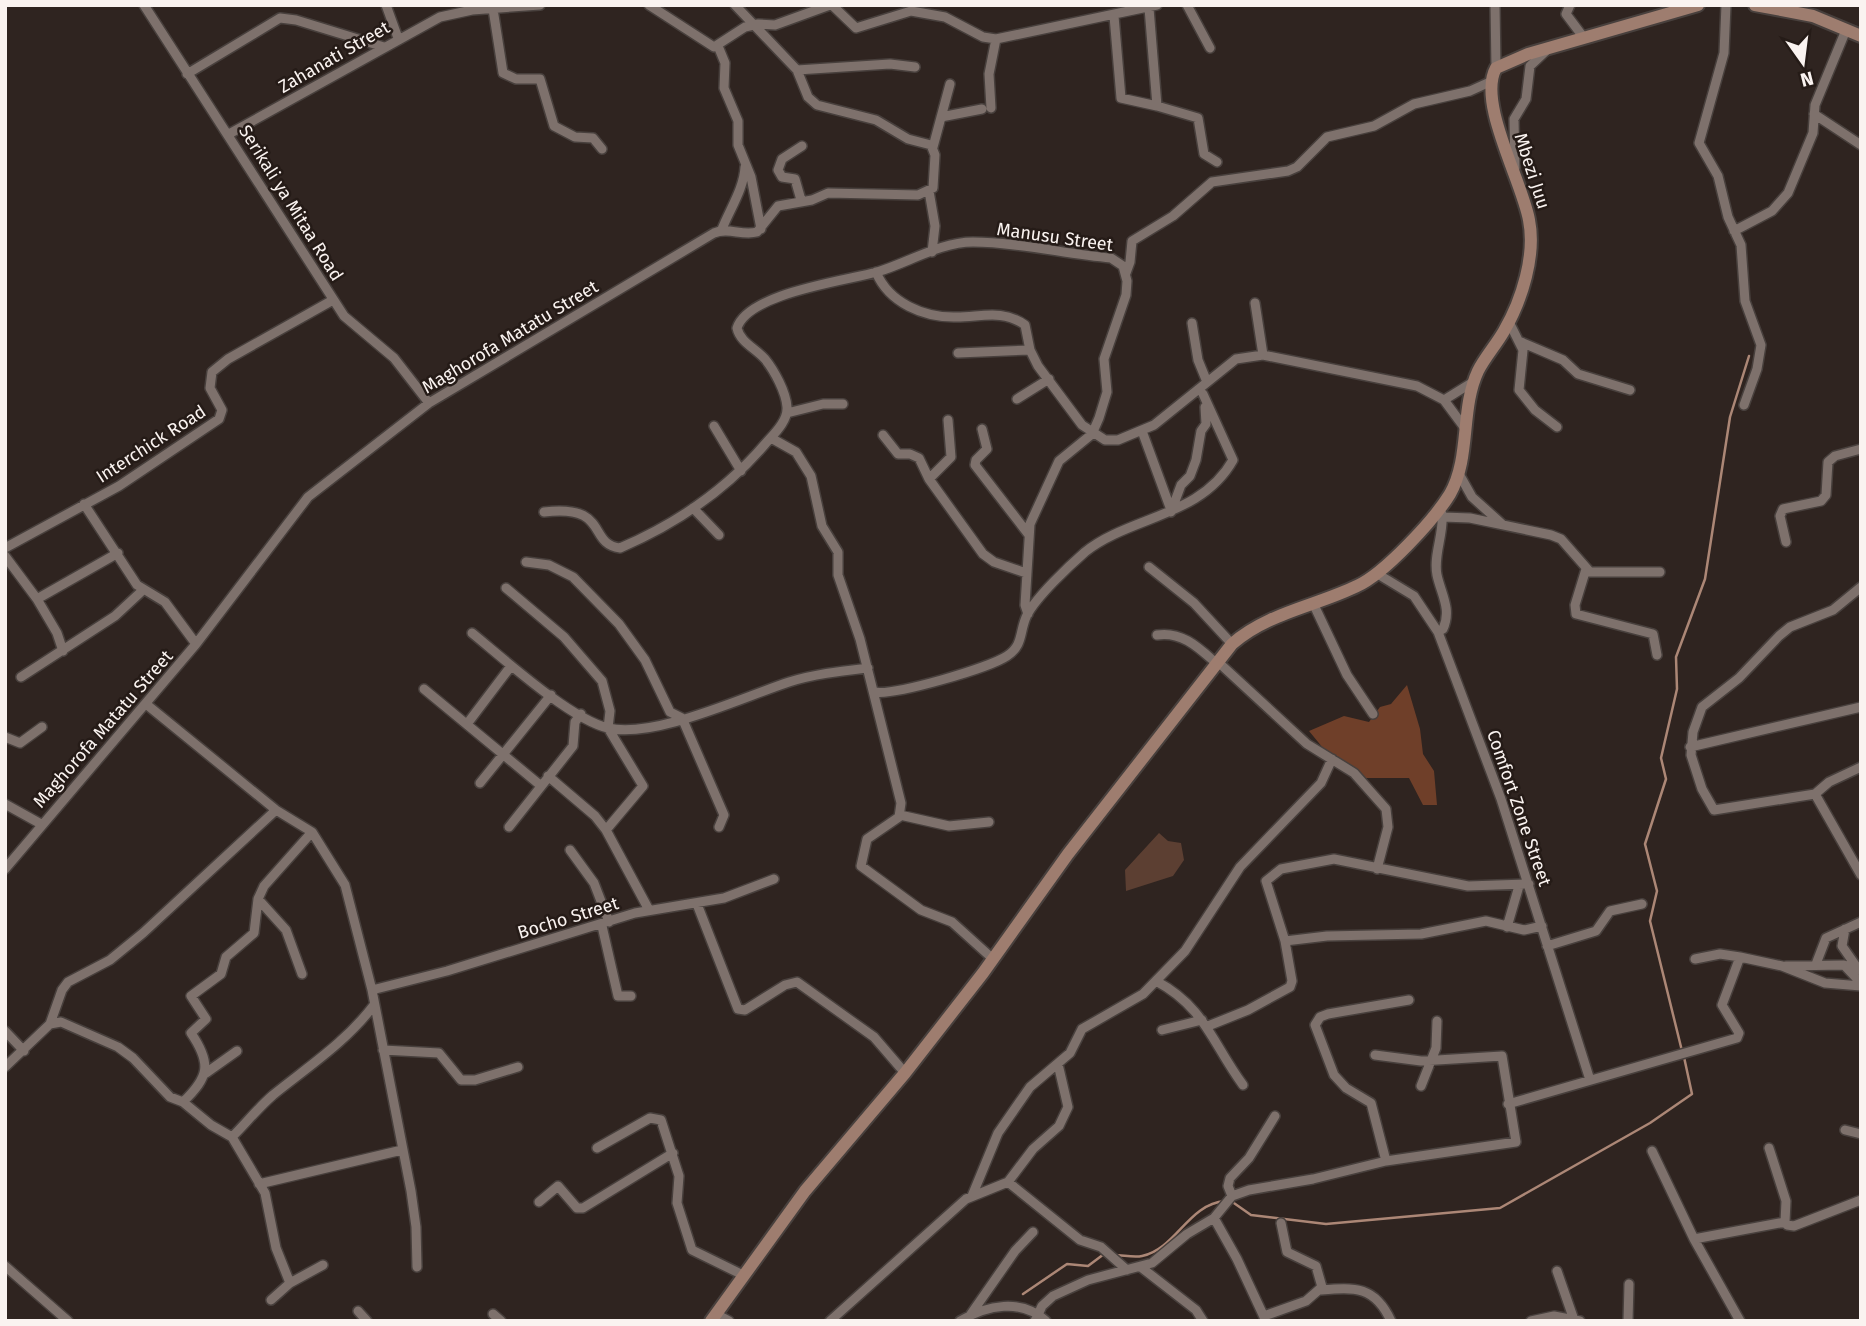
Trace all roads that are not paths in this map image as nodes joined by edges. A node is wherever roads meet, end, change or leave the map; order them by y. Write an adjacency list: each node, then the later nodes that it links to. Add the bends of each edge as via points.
1 (144, 5): 29 (street, Serikali ya Mitaa Road)
2 (386, 5): 19 (street)
3 (540, 5): 14 (street, Zahanati Street)
4 (649, 5): 22 (street, via 706,44)
5 (735, 5): 16 (street)
6 (831, 5): 16 (street, via 775,25); 21 (street, via 856,28 911,10 945,17)
7 (1187, 5): 25 (street)
8 (1495, 5): 27 (street)
9 (1570, 5): 20 (street, via 1566,14)
10 (1698, 5): 20 (street)
11 (1726, 5): 47 (street, via 1724,53 1699,143 1718,176)
12 (1755, 5): 17 (street, via 1813,16)
13 (1153, 7): 15 (street); 32 (street)
14 (493, 9): 19 (street, Zahanati Street, via 440,17); 39 (street, via 503,73 516,79 540,79 554,126 575,137 593,138)
15 (1114, 16): 21 (street); 32 (street, via 1121,99)
16 (754, 24): 22 (street); 28 (street)
17 (1846, 30): 18 (street); 33 (street)
18 (1861, 36)
19 (398, 38): 23 (street, Zahanati Street)
20 (1584, 38): 24 (street)
21 (996, 39): 34 (street, via 986,108)
22 (718, 46): 40 (street, via 725,63 724,88 738,121 738,145)
23 (384, 47): 29 (street, via 280,18); 35 (street, Zahanati Street)
24 (1551, 47): 27 (street); 42 (street, via 1530,66 1526,99 1514,119)
25 (1210, 48)
26 (915, 67): 28 (street, via 890,64)
27 (1496, 68): 30 (street)
28 (797, 70): 38 (street, via 808,97 821,108 876,120)
29 (187, 74): 35 (street, Serikali ya Mitaa Road)
30 (1492, 81): 42 (street, Mbezi Juu, via 1495,113); 50 (street, via 1414,104 1374,126 1327,137 1288,171 1212,182 1173,216 1132,242)
31 (950, 84): 34 (street)
32 (1157, 106): 41 (street, via 1199,118 1204,154)
33 (1814, 114): 36 (street); 47 (street, via 1813,133 1784,199 1772,211)
34 (941, 117): 38 (street)
35 (229, 134): 51 (street, Serikali ya Mitaa Road)
36 (1861, 145)
37 (802, 146): 44 (street, via 782,159 778,170 782,177 796,179)
38 (933, 148): 43 (street, via 934,184)
39 (602, 149)
40 (746, 162): 45 (street, via 743,185); 46 (street)
41 (1217, 162)
42 (1515, 170): 53 (street, Mbezi Juu, via 1529,215 1532,244)
43 (929, 191): 44 (street, via 918,195 828,192); 48 (street, via 935,226)
44 (801, 200): 46 (street, via 774,209)
45 (722, 229): 46 (street, via 750,234); 66 (street, Maghorofa Matatu Street)
46 (761, 229)
47 (1734, 231): 68 (street, via 1743,251 1745,301 1761,345)
48 (932, 252): 49 (street, Manusu Street); 50 (street, Manusu Street, via 954,244 996,244 1111,258)
49 (876, 272): 56 (street, via 887,293 914,308 947,317 993,314 1013,318 1025,325); 69 (street, Manusu Street, via 786,295 738,322 738,334 769,364)
50 (1126, 273): 76 (street, Manusu Street, via 1126,295 1103,365 1107,392)
51 (333, 300): 66 (street, Serikali ya Mitaa Road, via 349,322 394,358); 83 (street, Interchick Road, via 212,372 210,388 222,410 219,419)
52 (1255, 303): 58 (street)
53 (1509, 322): 55 (street); 61 (street, Mbezi Juu)
54 (1192, 323): 60 (street, via 1196,353)
55 (1521, 342): 62 (street, via 1563,360 1578,374); 73 (street, via 1524,364 1519,390)
56 (1030, 350): 57 (street); 59 (street)
57 (958, 353)
58 (1263, 355): 60 (street, via 1237,359); 65 (street, via 1390,379)
59 (1049, 379): 64 (street); 76 (street)
60 (1207, 382): 63 (street)
61 (1473, 382): 65 (street); 72 (street, Mbezi Juu)
62 (1630, 390)
63 (1199, 393): 75 (street); 86 (street, via 1206,424 1190,477 1181,485); 86 (street, via 1233,460 1206,488)
64 (1017, 399)
65 (1444, 400): 72 (street)
66 (429, 403): 110 (street, Maghorofa Matatu Street, via 308,497)
67 (843, 404): 69 (street)
68 (1744, 405)
69 (787, 413): 78 (street)
70 (948, 420): 82 (street, via 951,457)
71 (714, 426): 80 (street)
72 (1464, 427): 81 (street, Mbezi Juu)
73 (1557, 427)
74 (982, 429): 90 (street, via 987,449 975,466)
75 (1142, 431): 76 (street, via 1111,440); 86 (street)
76 (1091, 434): 90 (street, via 1059,461 1033,513)
77 (883, 435): 82 (street, via 898,454 919,458)
78 (771, 438): 80 (street); 116 (street, via 796,452 811,476 822,526 838,552 838,575)
79 (1861, 449): 91 (street, via 1828,462 1826,495 1821,501 1783,509 1780,516)
80 (741, 471): 84 (street)
81 (1458, 472): 87 (street, Mbezi Juu); 88 (street, via 1472,497)
82 (929, 479): 99 (street, via 982,554)
83 (85, 504): 92 (street, Interchick Road); 93 (street)
84 (693, 508): 85 (street, via 620,548 605,542 590,518 582,514); 89 (street)
85 (544, 512)
86 (1171, 512): 106 (street, via 1088,550)
87 (1442, 512): 88 (street); 100 (street, Mbezi Juu); 107 (street, via 1437,574 1446,615)
88 (1506, 527): 97 (street, via 1556,537)
89 (719, 534)
90 (1029, 535): 99 (street)
91 (1786, 542)
92 (5, 548)
93 (118, 553): 103 (street); 104 (street)
94 (5, 556): 104 (street)
95 (526, 562): 125 (street, via 560,569 590,592 645,660 670,712)
96 (1149, 566): 111 (street, via 1194,603)
97 (1586, 569): 98 (street); 113 (street, via 1576,614 1653,634)
98 (1660, 572)
99 (1026, 573): 106 (street)
100 (1376, 573): 105 (street, Mbezi Juu, via 1359,586); 107 (street, Comfort Zone Street, via 1414,596)
101 (506, 587): 128 (street, via 564,637 598,675 610,711)
102 (1861, 587): 130 (street, via 1833,610 1785,631 1739,678 1708,701 1699,714)
103 (143, 590): 110 (street, via 165,601); 112 (street, via 115,616)
104 (37, 599): 112 (street)
105 (1313, 603): 111 (street, Mbezi Juu, via 1251,630); 124 (street, via 1347,674)
106 (1028, 614): 119 (street, via 1019,645 1006,657 911,689)
107 (1438, 632): 152 (street, Comfort Zone Street, via 1501,799)
108 (472, 634): 115 (street)
109 (1157, 635): 114 (street, via 1187,640)
110 (196, 644): 121 (street, Maghorofa Matatu Street)
111 (1233, 644): 114 (street, Mbezi Juu)
112 (63, 651): 117 (street)
113 (1657, 655)
114 (1217, 662): 132 (street, via 1290,729); 165 (street, Mbezi Juu)
115 (511, 666): 120 (street); 126 (street)
116 (868, 668): 119 (street); 125 (street, via 792,681)
117 (21, 677)
118 (424, 689): 126 (street)
119 (874, 691): 140 (street)
120 (551, 695): 123 (street); 131 (street)
121 (146, 704): 139 (street); 142 (street, Maghorofa Matatu Street)
122 (1861, 707): 130 (street)
123 (580, 714): 128 (street); 134 (street, via 573,746)
124 (1373, 714)
125 (682, 718): 128 (street, via 654,727); 144 (street, via 724,815)
126 (467, 724): 131 (street)
127 (42, 727): 129 (street, via 20,743)
128 (608, 728): 145 (street, via 643,786)
129 (5, 737)
130 (1690, 747): 137 (street, via 1702,789 1714,810)
131 (502, 755): 135 (street); 136 (street)
132 (1332, 759): 149 (street, via 1354,773 1387,812 1388,827); 173 (street, via 1327,776 1252,853 1201,931)
133 (1861, 767): 137 (street)
134 (548, 776): 136 (street); 145 (street)
135 (480, 783)
136 (540, 785): 143 (street)
137 (1815, 794): 150 (street)
138 (5, 804): 142 (street)
139 (276, 810): 146 (street); 181 (street, via 143,933 110,960 68,982)
140 (900, 815): 141 (street, via 949,826); 165 (street, via 867,839 860,862 864,870 921,910 953,922)
141 (989, 822)
142 (41, 824): 148 (street, Maghorofa Matatu Street)
143 (509, 827)
144 (719, 827)
145 (606, 830): 156 (street)
146 (313, 832): 153 (street, via 268,880); 175 (street, via 351,899)
147 (570, 850): 158 (street, via 594,883)
148 (5, 869)
149 (1377, 869): 152 (street, via 1468,886); 162 (street, via 1334,859 1297,864 1271,874 1267,887)
150 (1861, 875)
151 (774, 879): 154 (street, Bocho Street)
152 (1524, 885): 159 (street); 160 (street, Comfort Zone Street)
153 (258, 899): 171 (street, via 286,930); 192 (street, via 254,933 226,957 221,974 191,996 206,1019 191,1033 202,1052)
154 (697, 904): 156 (street, Bocho Street); 193 (street, via 738,1009 745,1010 797,982 874,1037)
155 (1642, 904): 163 (street, via 1610,912 1596,931)
156 (649, 910): 158 (street, Bocho Street)
157 (1861, 922): 161 (street)
158 (606, 924): 175 (street, Bocho Street); 176 (street, via 618,996)
159 (1507, 926): 160 (street, via 1524,930); 162 (street, via 1486,921 1421,934)
160 (1542, 926): 163 (street, Comfort Zone Street)
161 (1845, 929): 167 (street, via 1826,938); 170 (street, via 1842,946)
162 (1285, 941): 180 (street, via 1290,987 1248,1010)
163 (1547, 946): 194 (street, Comfort Zone Street)
164 (1740, 957): 166 (street, via 1720,954); 169 (street); 194 (street, via 1721,1005 1735,1024 1737,1038)
165 (993, 959): 193 (street, Mbezi Juu)
166 (1695, 959)
167 (1811, 964): 168 (street); 169 (street); 172 (street)
168 (1844, 965): 170 (street); 174 (street)
169 (1782, 966): 172 (street)
170 (1859, 969)
171 (302, 974)
172 (1803, 975): 174 (street, via 1825,983)
173 (1156, 981): 180 (street, via 1182,996); 189 (street, via 1123,1008 1082,1028 1073,1048)
174 (1861, 985)
175 (372, 990): 178 (street)
176 (631, 996)
177 (1409, 1000): 208 (street, via 1328,1014 1315,1025 1334,1075 1371,1103)
178 (374, 1004): 184 (street); 202 (street, via 362,1021 272,1096)
179 (1437, 1021): 188 (street, via 1436,1048)
180 (1205, 1023): 182 (street); 195 (street)
181 (50, 1024): 185 (street); 197 (street, via 61,1022 118,1047 160,1089)
182 (1162, 1030)
183 (5, 1031): 185 (street)
184 (383, 1050): 191 (street, via 439,1054 461,1080); 205 (street)
185 (24, 1051): 190 (street)
186 (237, 1051): 192 (street)
187 (1376, 1055): 188 (street)
188 (1429, 1060): 196 (street); 198 (street, via 1502,1056)
189 (1058, 1064): 209 (street, via 1067,1114); 211 (street, via 1030,1087 998,1133)
190 (5, 1067)
191 (518, 1067)
192 (206, 1073): 197 (street)
193 (905, 1073): 226 (street, Mbezi Juu, via 805,1191)
194 (1590, 1080): 198 (street)
195 (1243, 1085)
196 (1421, 1086)
197 (183, 1102): 202 (street)
198 (1508, 1104): 208 (street, via 1517,1133 1515,1143)
199 (1275, 1115): 212 (street, via 1249,1158 1230,1178)
200 (1845, 1130): 201 (street)
201 (1861, 1134)
202 (232, 1137): 210 (street)
203 (1769, 1147): 216 (street, via 1786,1201)
204 (597, 1148): 207 (street, via 654,1117 663,1122)
205 (402, 1150): 210 (street); 222 (street, via 416,1227)
206 (1652, 1151): 219 (street)
207 (673, 1153): 214 (street, via 583,1208 577,1208 558,1186); 226 (street, via 679,1176 677,1203 692,1250)
208 (1386, 1161): 212 (street)
209 (1008, 1182): 211 (street); 224 (street, via 1080,1240 1101,1247)
210 (260, 1184): 227 (street)
211 (972, 1196): 242 (street)
212 (1232, 1196): 215 (street)
213 (1861, 1200): 216 (street, via 1794,1226)
214 (539, 1202)
215 (1214, 1218): 223 (street); 236 (street)
216 (1785, 1222): 219 (street)
217 (1280, 1223): 229 (street, via 1286,1250 1316,1266)
218 (1033, 1232): 233 (street)
219 (1694, 1239): 249 (street)
220 (323, 1265): 227 (street)
221 (5, 1266): 238 (street)
222 (417, 1268)
223 (1142, 1268): 224 (street); 245 (street)
224 (1127, 1270): 235 (street, via 1063,1290 1047,1300)
225 (1557, 1271): 237 (street)
226 (743, 1275): 234 (street, Mbezi Juu)
227 (289, 1283): 230 (street)
228 (1629, 1284): 248 (street)
229 (1321, 1290): 236 (street); 246 (street, via 1362,1290 1379,1300)
230 (271, 1300)
231 (358, 1311): 239 (street)
232 (493, 1314): 240 (street)
233 (971, 1314): 235 (street, via 1014,1306); 243 (street)
234 (713, 1317): 241 (street)
235 (1037, 1317): 244 (street)
236 (1265, 1318)
237 (1576, 1319): 247 (street, via 1554,1316)
238 (68, 1321)
239 (367, 1321)
240 (501, 1321)
241 (729, 1321)
242 (830, 1321)
243 (960, 1321)
244 (1046, 1321)
245 (1203, 1321)
246 (1391, 1321)
247 (1531, 1321)
248 (1628, 1321)
249 (1740, 1321)

